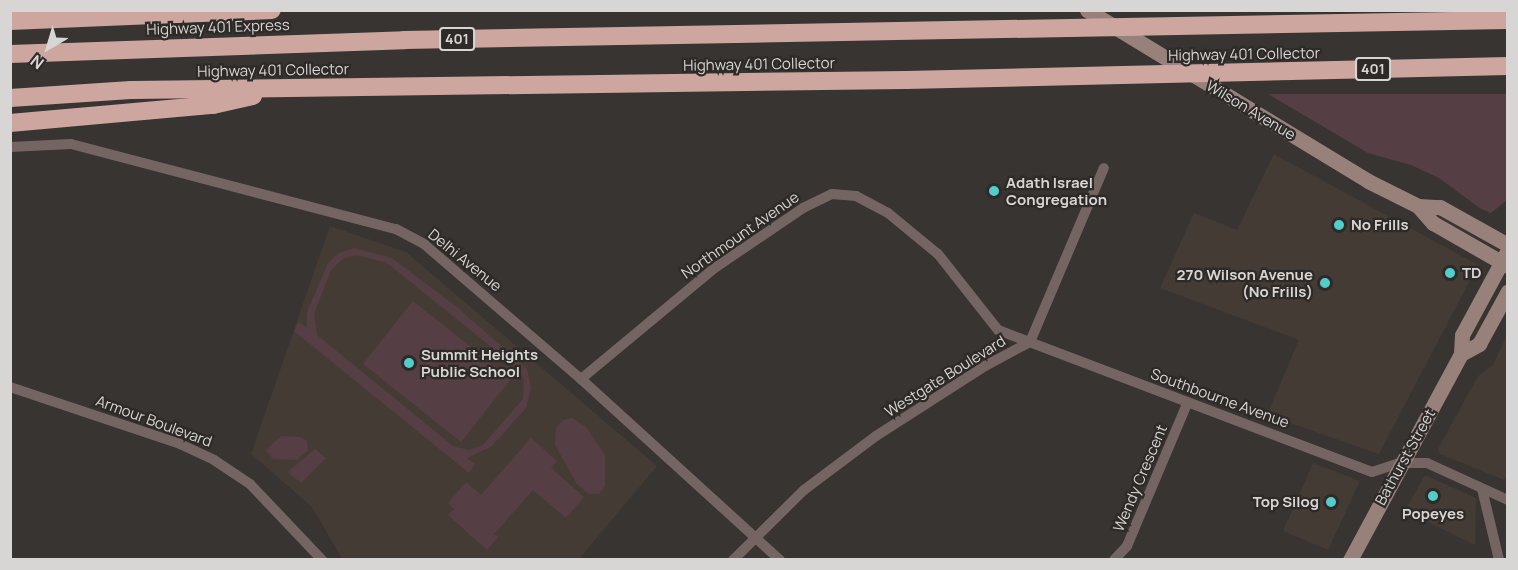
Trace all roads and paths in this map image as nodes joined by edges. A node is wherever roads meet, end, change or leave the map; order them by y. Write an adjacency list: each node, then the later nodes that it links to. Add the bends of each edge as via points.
1 (272, 10): 4 (highway, Highway 401 Express)
2 (1087, 10): 12 (main road, Wilson Avenue, via 1368,181)
3 (1508, 20): 5 (highway, Highway 401 Express / 401, via 404,40)
4 (10, 21)
5 (10, 54)
6 (1508, 66): 7 (highway, Highway 401 Collector / 401)
7 (297, 87): 8 (highway, Highway 401 Collector / 401, via 131,90); 9 (highway, via 213,105)
8 (10, 98)
9 (10, 123)
10 (10, 147): 18 (street, Delhi Avenue, via 71,144 396,229 424,244)
11 (1104, 168): 16 (street, Westgate Boulevard)
12 (1418, 206): 13 (main road, Wilson Avenue, via 1440,207); 14 (main road, Wilson Avenue, via 1433,223)
13 (1508, 245)
14 (1505, 259): 17 (main road, Bathurst Street, via 1462,335)
15 (1508, 291): 17 (main road, Bathurst Street, via 1479,344)
16 (1030, 342): 18 (street, Northmount Avenue, via 998,330 938,254 888,213 856,196 832,194 803,208 716,267); 20 (street, Southbourne Avenue); 24 (street, Westgate Boulevard, via 876,436 804,490)
17 (1461, 354): 21 (main road, Bathurst Street)
18 (581, 379): 24 (street, Delhi Avenue)
19 (10, 387): 25 (street, Armour Boulevard, via 180,444 214,460 249,484)
20 (1187, 404): 21 (street, Southbourne Avenue, via 1372,472); 28 (street, Wendy Crescent, via 1127,546)
21 (1400, 463): 22 (street, Southbourne Avenue, via 1427,463); 29 (main road, Bathurst Street)
22 (1482, 489): 23 (street, Southbourne Avenue); 30 (street)
23 (1508, 500)
24 (756, 536): 26 (street, Westgate Boulevard); 27 (street, Delhi Avenue)
25 (322, 560)
26 (733, 560)
27 (780, 560)
28 (1114, 560)
29 (1350, 560)
30 (1499, 560)

